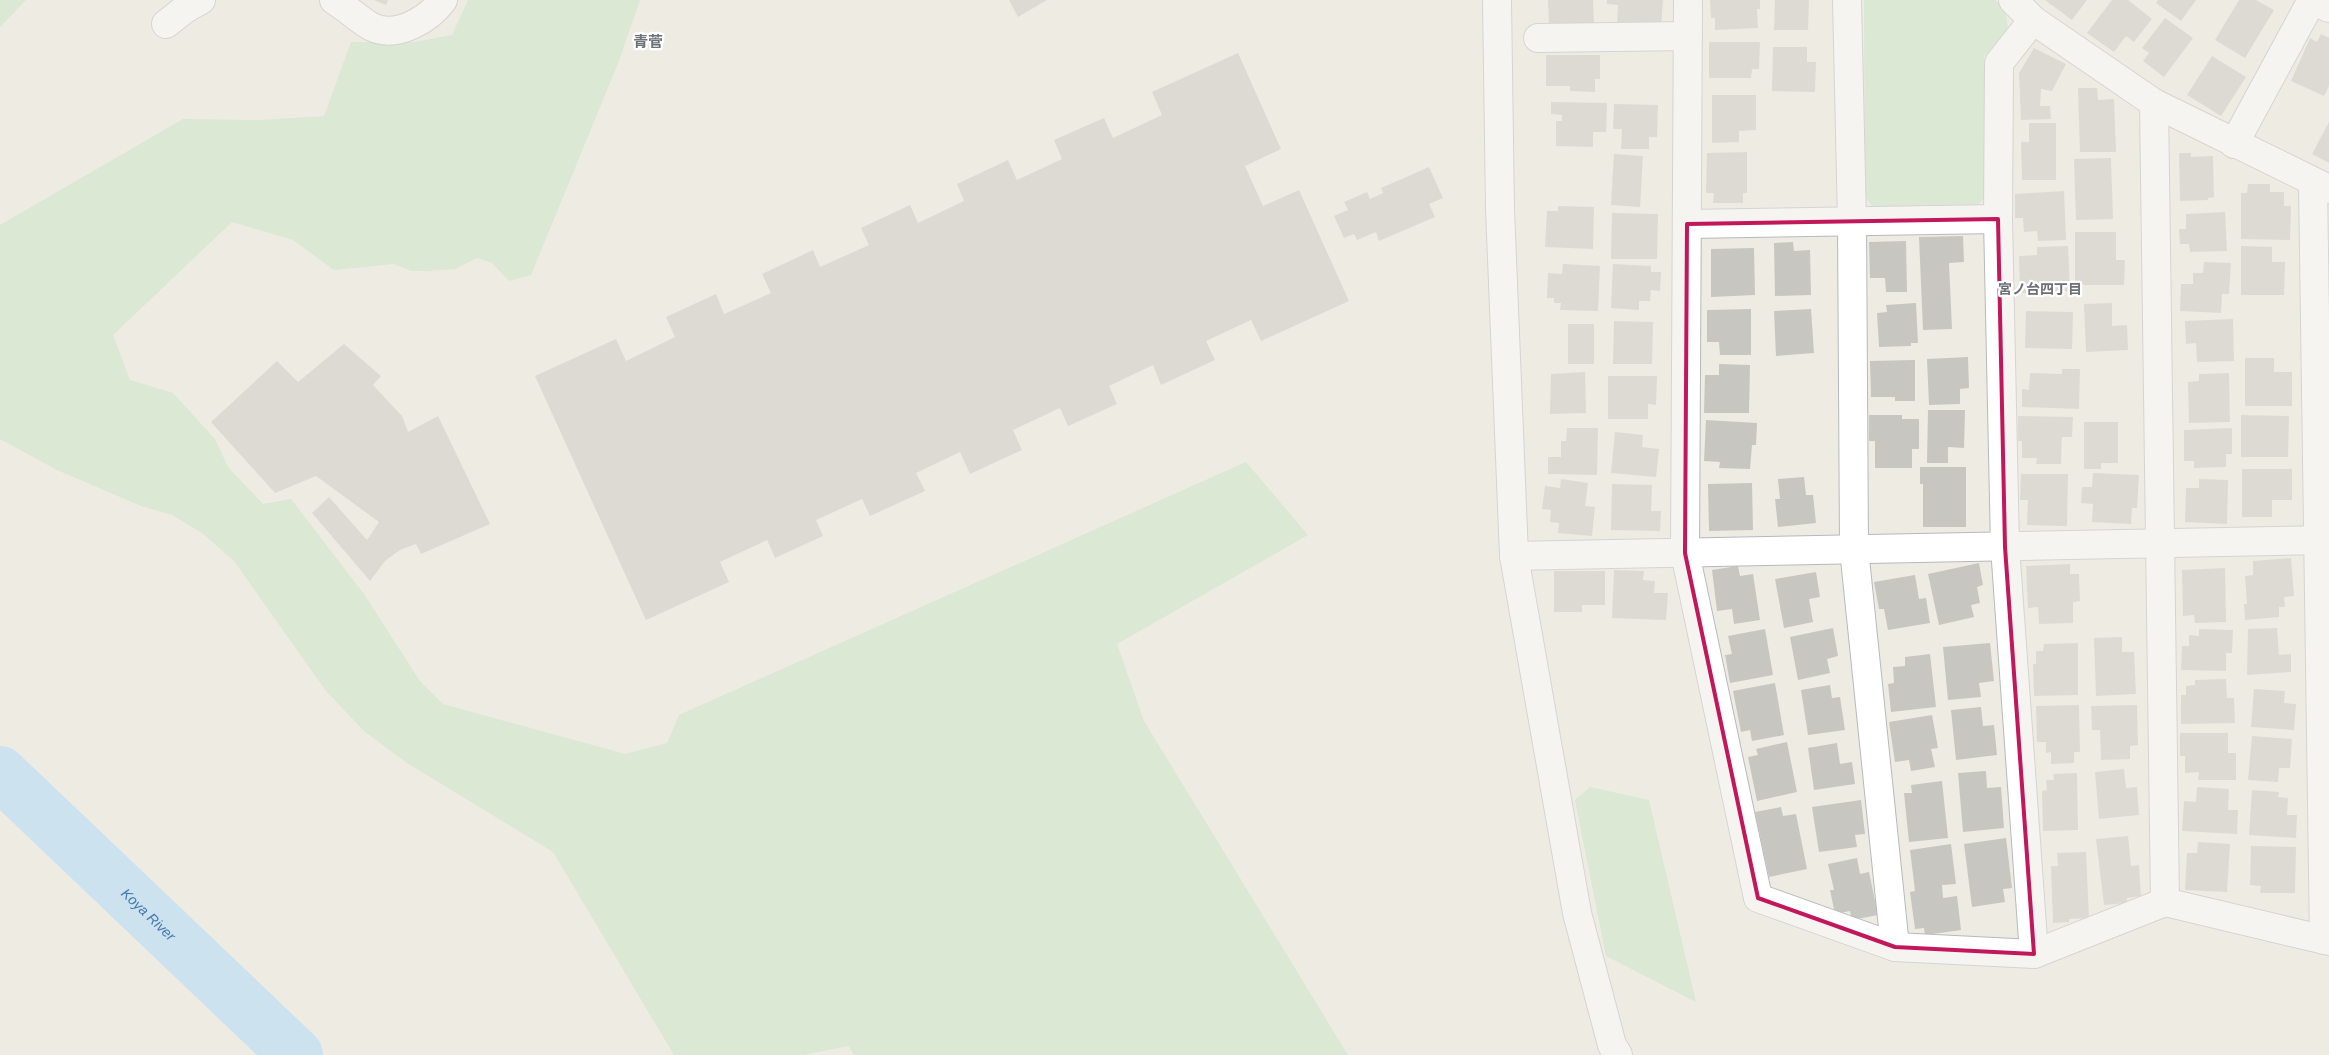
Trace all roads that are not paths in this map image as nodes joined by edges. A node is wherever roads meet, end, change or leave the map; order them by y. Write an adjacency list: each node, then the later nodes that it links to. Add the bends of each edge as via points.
1 (201, 0): 10 (street)
2 (334, 0): 3 (street, via 374,28 401,30 434,12)
3 (443, 0)
4 (1497, 0): 24 (street, via 1500,209)
5 (1688, 0): 11 (street)
6 (1847, 0): 17 (street)
7 (2013, 0): 9 (street)
8 (2329, 8): 14 (street, via 2312,0)
9 (2033, 20): 13 (street); 16 (street, via 1999,63)
10 (166, 24)
11 (1688, 36): 12 (street); 18 (street)
12 (1538, 38)
13 (2154, 103): 14 (street); 20 (street)
14 (2234, 144): 15 (street)
15 (2321, 186): 19 (street)
16 (1998, 219): 17 (street); 21 (street)
17 (1852, 221): 18 (street); 22 (street)
18 (1687, 224): 23 (street)
19 (2324, 540): 20 (street); 26 (street)
20 (2160, 543): 21 (street); 25 (street)
21 (2004, 547): 22 (street); 28 (street)
22 (1854, 549): 23 (street); 27 (street)
23 (1685, 553): 24 (street); 27 (street, via 1758,898)
24 (1514, 556): 29 (street, via 1577,913 1612,1045)
25 (2164, 902): 26 (street); 28 (street)
26 (2326, 941)
27 (1895, 947): 28 (street)
28 (2034, 954)
29 (1618, 1055)

